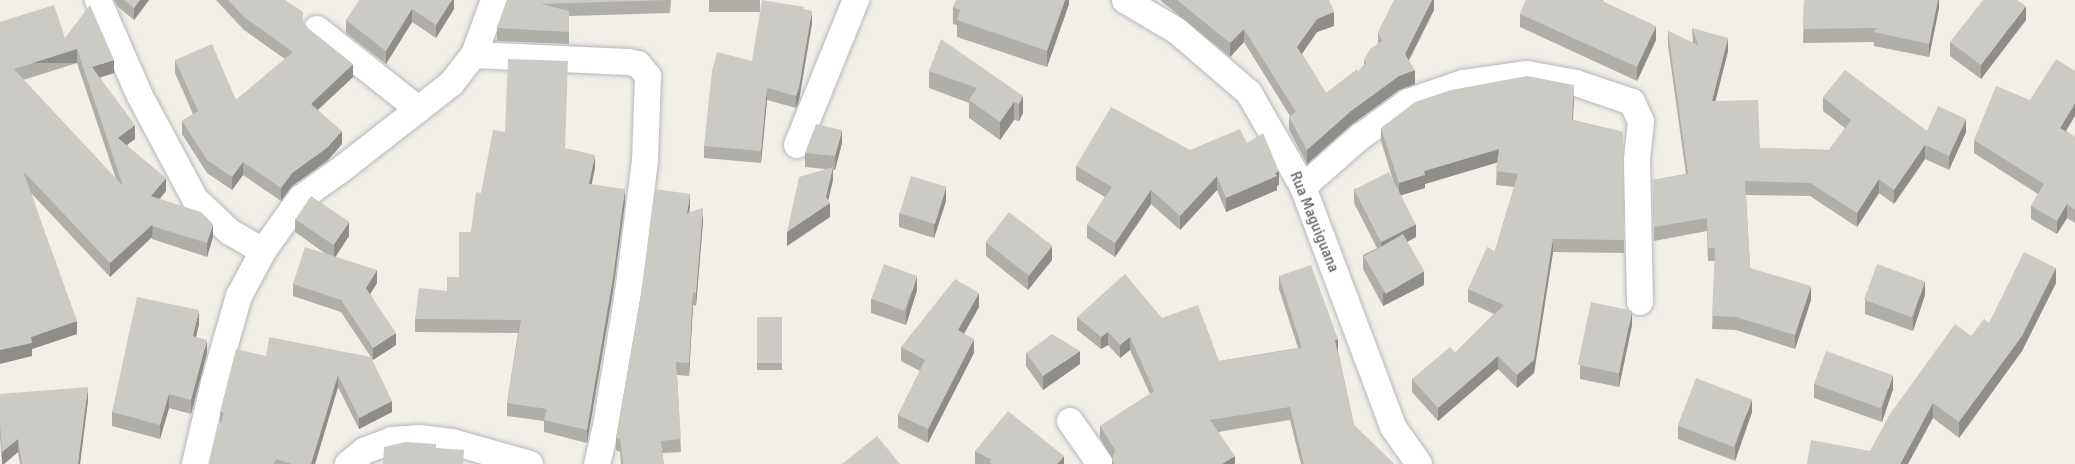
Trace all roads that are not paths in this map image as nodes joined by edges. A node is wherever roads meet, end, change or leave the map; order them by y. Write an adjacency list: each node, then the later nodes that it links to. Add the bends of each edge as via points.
1 (98, 0): 10 (street, via 140,96 195,200 230,232)
2 (494, 0): 6 (street)
3 (856, 0): 8 (street)
4 (1125, 0): 9 (street, Rua Maguiguana, via 1177,31 1249,93)
5 (317, 29): 7 (street)
6 (474, 55): 7 (street, via 451,84); 16 (street, via 628,62 638,64 648,76 645,161 628,293)
7 (418, 109): 10 (street, via 301,198)
8 (797, 145)
9 (1303, 187): 11 (street, via 1408,102 1462,83 1527,74 1576,83 1632,102 1641,121 1637,160); 18 (street, Rua Maguiguana, via 1393,426)
10 (262, 251): 13 (street, via 239,296)
11 (1640, 302)
12 (1070, 421): 17 (street)
13 (195, 464)
14 (348, 464): 15 (street, via 364,451 392,440 419,438 452,442)
15 (530, 464)
16 (597, 464)
17 (1100, 464)
18 (1419, 464)

